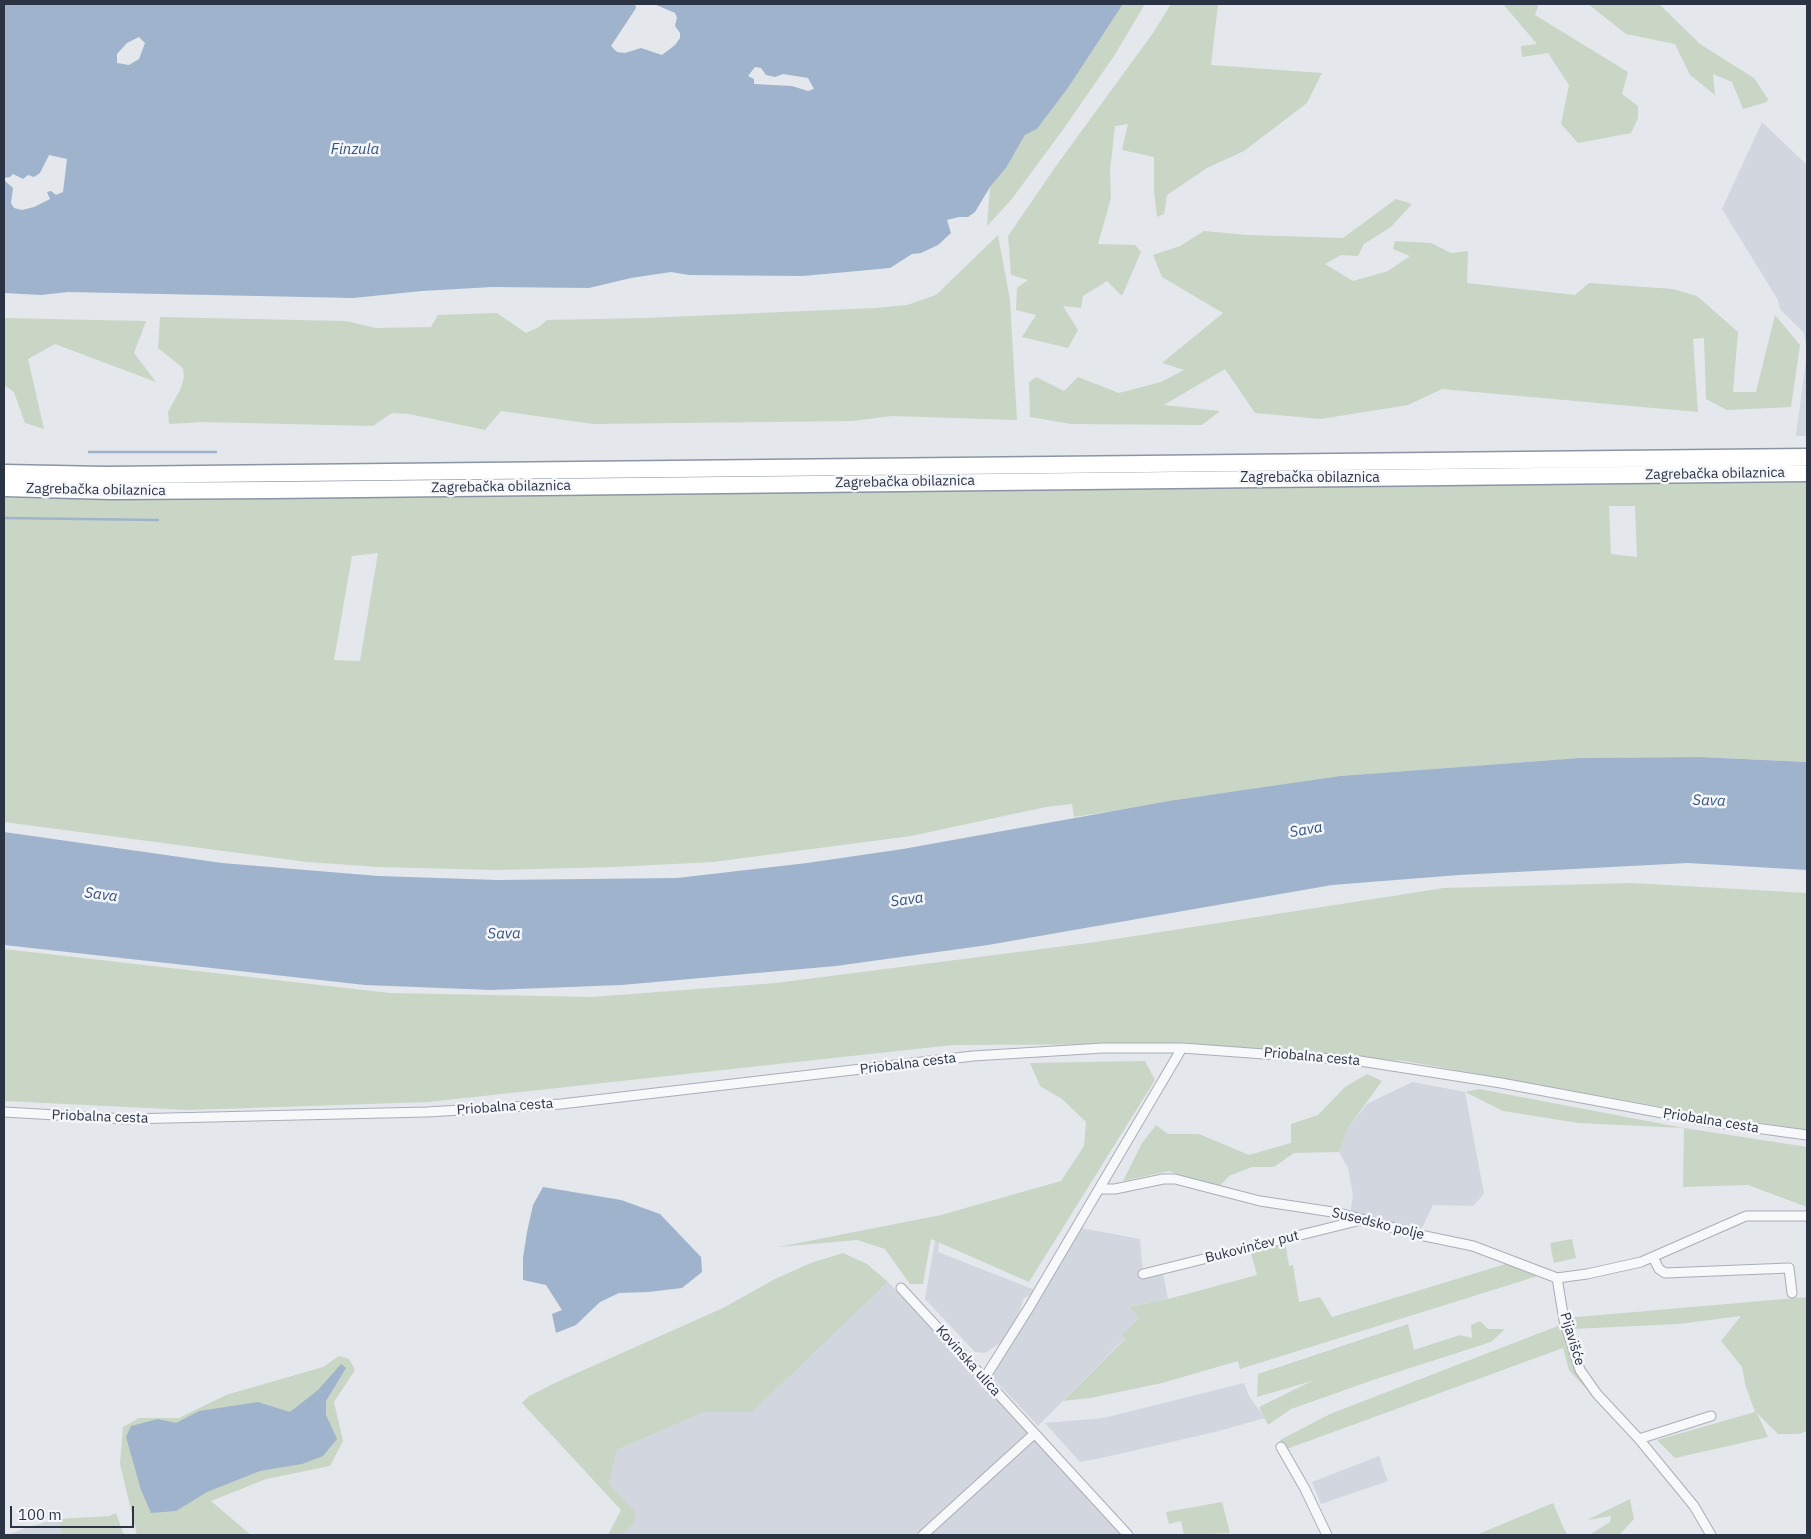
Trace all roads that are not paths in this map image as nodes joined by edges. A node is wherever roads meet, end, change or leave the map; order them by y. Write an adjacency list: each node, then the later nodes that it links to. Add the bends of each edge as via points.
1 (1807, 457): 2 (highway, Zagrebačka obilaznica, via 106,476)
2 (4, 473)
3 (1807, 473): 4 (highway, Zagrebačka obilaznica, via 270,490)
4 (4, 488)
5 (1182, 1048): 6 (street, Priobalna cesta, via 1103,1048 972,1056 561,1104 427,1112 126,1119); 7 (street, Priobalna cesta, via 1360,1061 1711,1122); 8 (street)
6 (4, 1112)
7 (1807, 1135)
8 (1100, 1189): 10 (street, Susedsko polje, via 1115,1190 1175,1179 1260,1202 1339,1213); 16 (street)
9 (1807, 1216): 11 (street, via 1746,1216)
10 (1362, 1220): 12 (street, Bukovinčev put); 13 (street, Susedsko polje, via 1492,1252)
11 (1653, 1257): 13 (street, via 1615,1268); 15 (street, via 1659,1269 1666,1273 1789,1268)
12 (1143, 1274)
13 (1557, 1278): 19 (street, Pijavišće, via 1564,1320 1580,1370 1597,1394)
14 (901, 1288): 16 (street, Kovinska ulica)
15 (1792, 1293)
16 (984, 1379): 18 (street, Kovinska ulica)
17 (1711, 1416): 19 (street)
18 (1034, 1434): 21 (street); 22 (street, Kovinska ulica)
19 (1640, 1439): 24 (street, Pijavišće, via 1694,1506)
20 (1281, 1447): 23 (street, via 1306,1488)
21 (923, 1535)
22 (1128, 1535)
23 (1327, 1535)
24 (1710, 1535)

